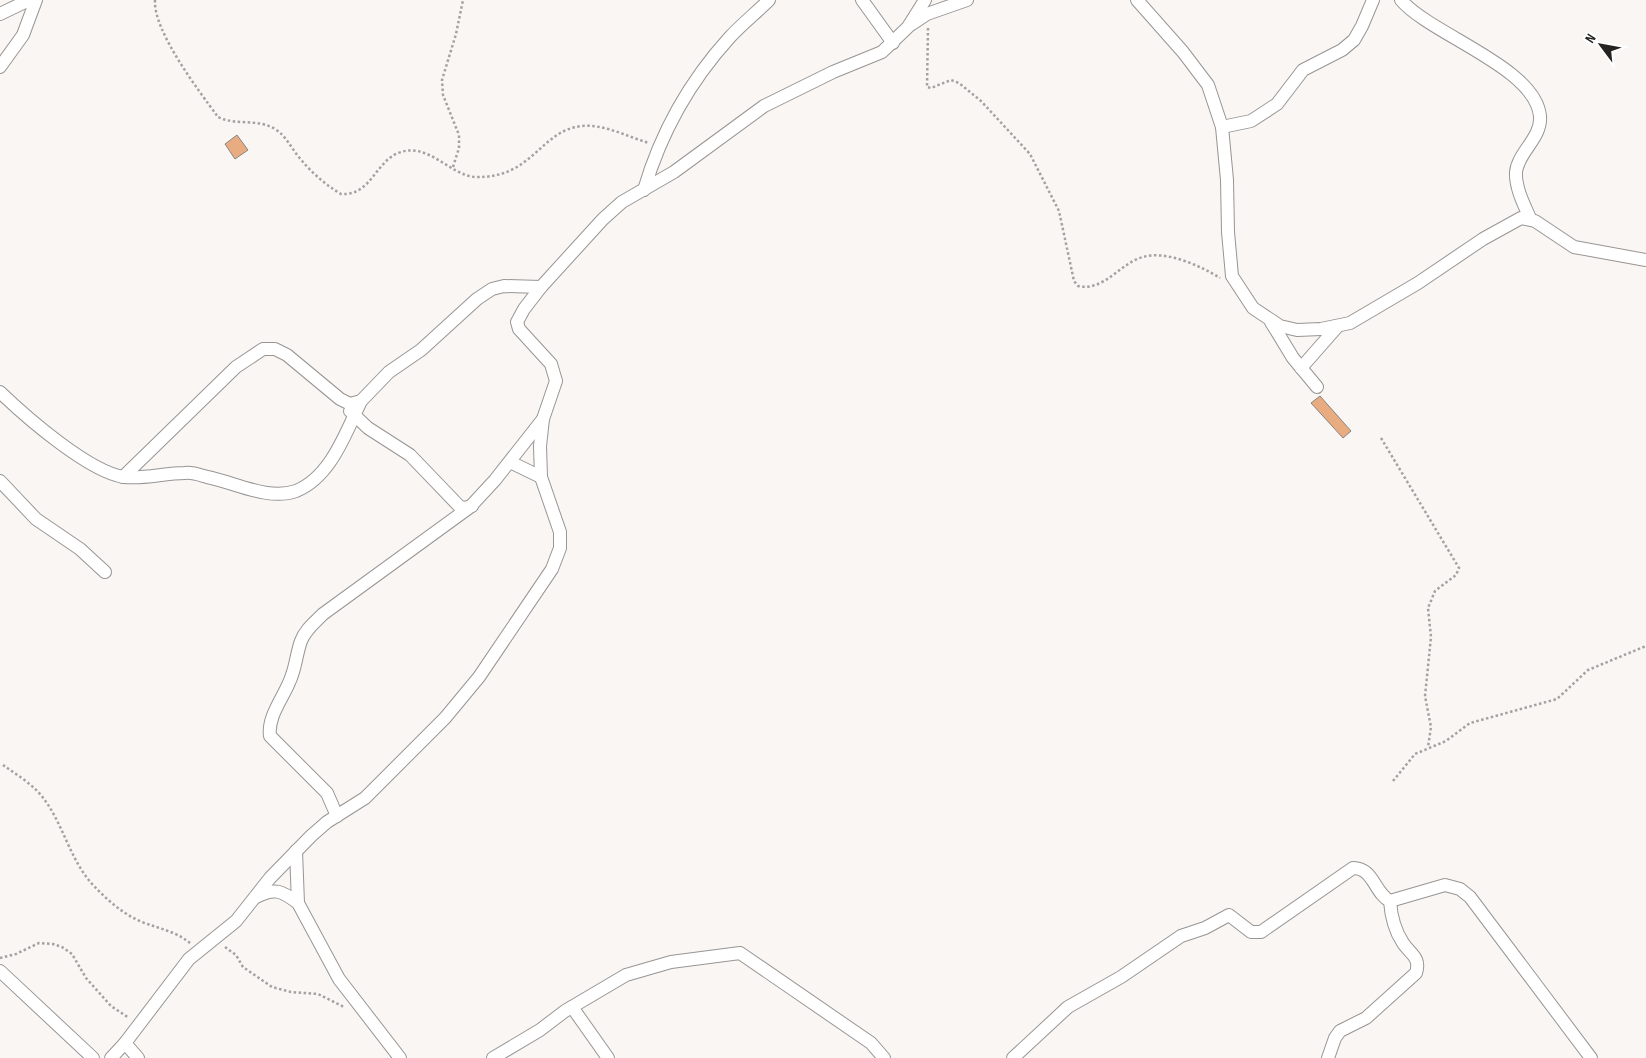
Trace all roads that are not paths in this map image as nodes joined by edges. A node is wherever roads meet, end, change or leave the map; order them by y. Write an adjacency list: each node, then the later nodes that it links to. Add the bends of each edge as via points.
1 (29, 0): 10 (street)
2 (36, 0): 14 (street, via 23,35)
3 (769, 0): 16 (street, via 731,36 681,102 658,146)
4 (862, 0): 13 (street)
5 (927, 0): 11 (street); 12 (street)
6 (967, 0): 11 (street)
7 (1138, 0): 15 (street, via 1208,85)
8 (1373, 0): 15 (street, via 1354,40 1304,70 1277,104 1251,121)
9 (1400, 0): 17 (street, via 1527,87 1534,98 1540,120 1516,171 1517,185)
10 (0, 14)
11 (927, 14): 12 (street)
12 (908, 27): 13 (street)
13 (893, 43): 16 (street, via 882,52 764,106)
14 (0, 67)
15 (1222, 127): 20 (street, via 1232,276 1253,308)
16 (644, 190): 19 (street, via 622,202 603,219)
17 (1530, 218): 18 (street, via 1574,247); 21 (street, via 1521,218 1505,226 1370,313)
18 (1646, 260)
19 (541, 287): 26 (street, via 504,286 492,289 421,350 389,372); 28 (street, via 517,322 525,338 550,364 556,381)
20 (1270, 321): 21 (street, via 1297,330); 22 (street)
21 (1337, 327): 22 (street)
22 (1301, 368): 23 (street)
23 (1317, 387)
24 (0, 392): 31 (street, via 74,452)
25 (340, 399): 26 (street, via 350,404); 27 (street); 31 (street, via 287,355 275,349 263,349 236,367)
26 (361, 401): 27 (street)
27 (354, 416): 31 (street, via 332,459 315,480 296,491 282,494 258,491 185,472 157,477); 33 (street, via 410,455 455,504 463,508)
28 (543, 419): 29 (street); 30 (street); 33 (street)
29 (510, 462): 30 (street); 33 (street)
30 (541, 476): 35 (street, via 560,532 560,548 552,569 458,703 364,798)
31 (123, 477)
32 (0, 480): 34 (street, via 36,519)
33 (470, 506): 35 (street, via 323,614 307,629 301,642 292,675 269,729 270,736 327,793)
34 (105, 572)
35 (337, 816): 36 (street)
36 (296, 851): 37 (street); 39 (street)
37 (256, 897): 39 (street, via 269,890 278,891); 42 (street, via 236,920 198,950)
38 (1390, 901): 50 (street, via 1366,872 1352,868 1261,932 1251,932 1232,916 1223,917 1205,928 1181,936 1068,1007); 51 (street, via 1394,925 1403,943 1417,958 1416,973 1366,1018 1340,1032); 52 (street, via 1446,885 1460,889 1470,897)
39 (298, 903): 46 (street, via 339,979)
40 (0, 971): 43 (street)
41 (572, 1007): 47 (street); 48 (street); 49 (street, via 626,975 649,967 740,953 871,1043)
42 (125, 1043): 44 (street); 45 (street)
43 (93, 1058)
44 (110, 1058)
45 (138, 1058)
46 (400, 1058)
47 (493, 1058)
48 (608, 1058)
49 (884, 1058)
50 (1013, 1058)
51 (1328, 1058)
52 (1591, 1058)

